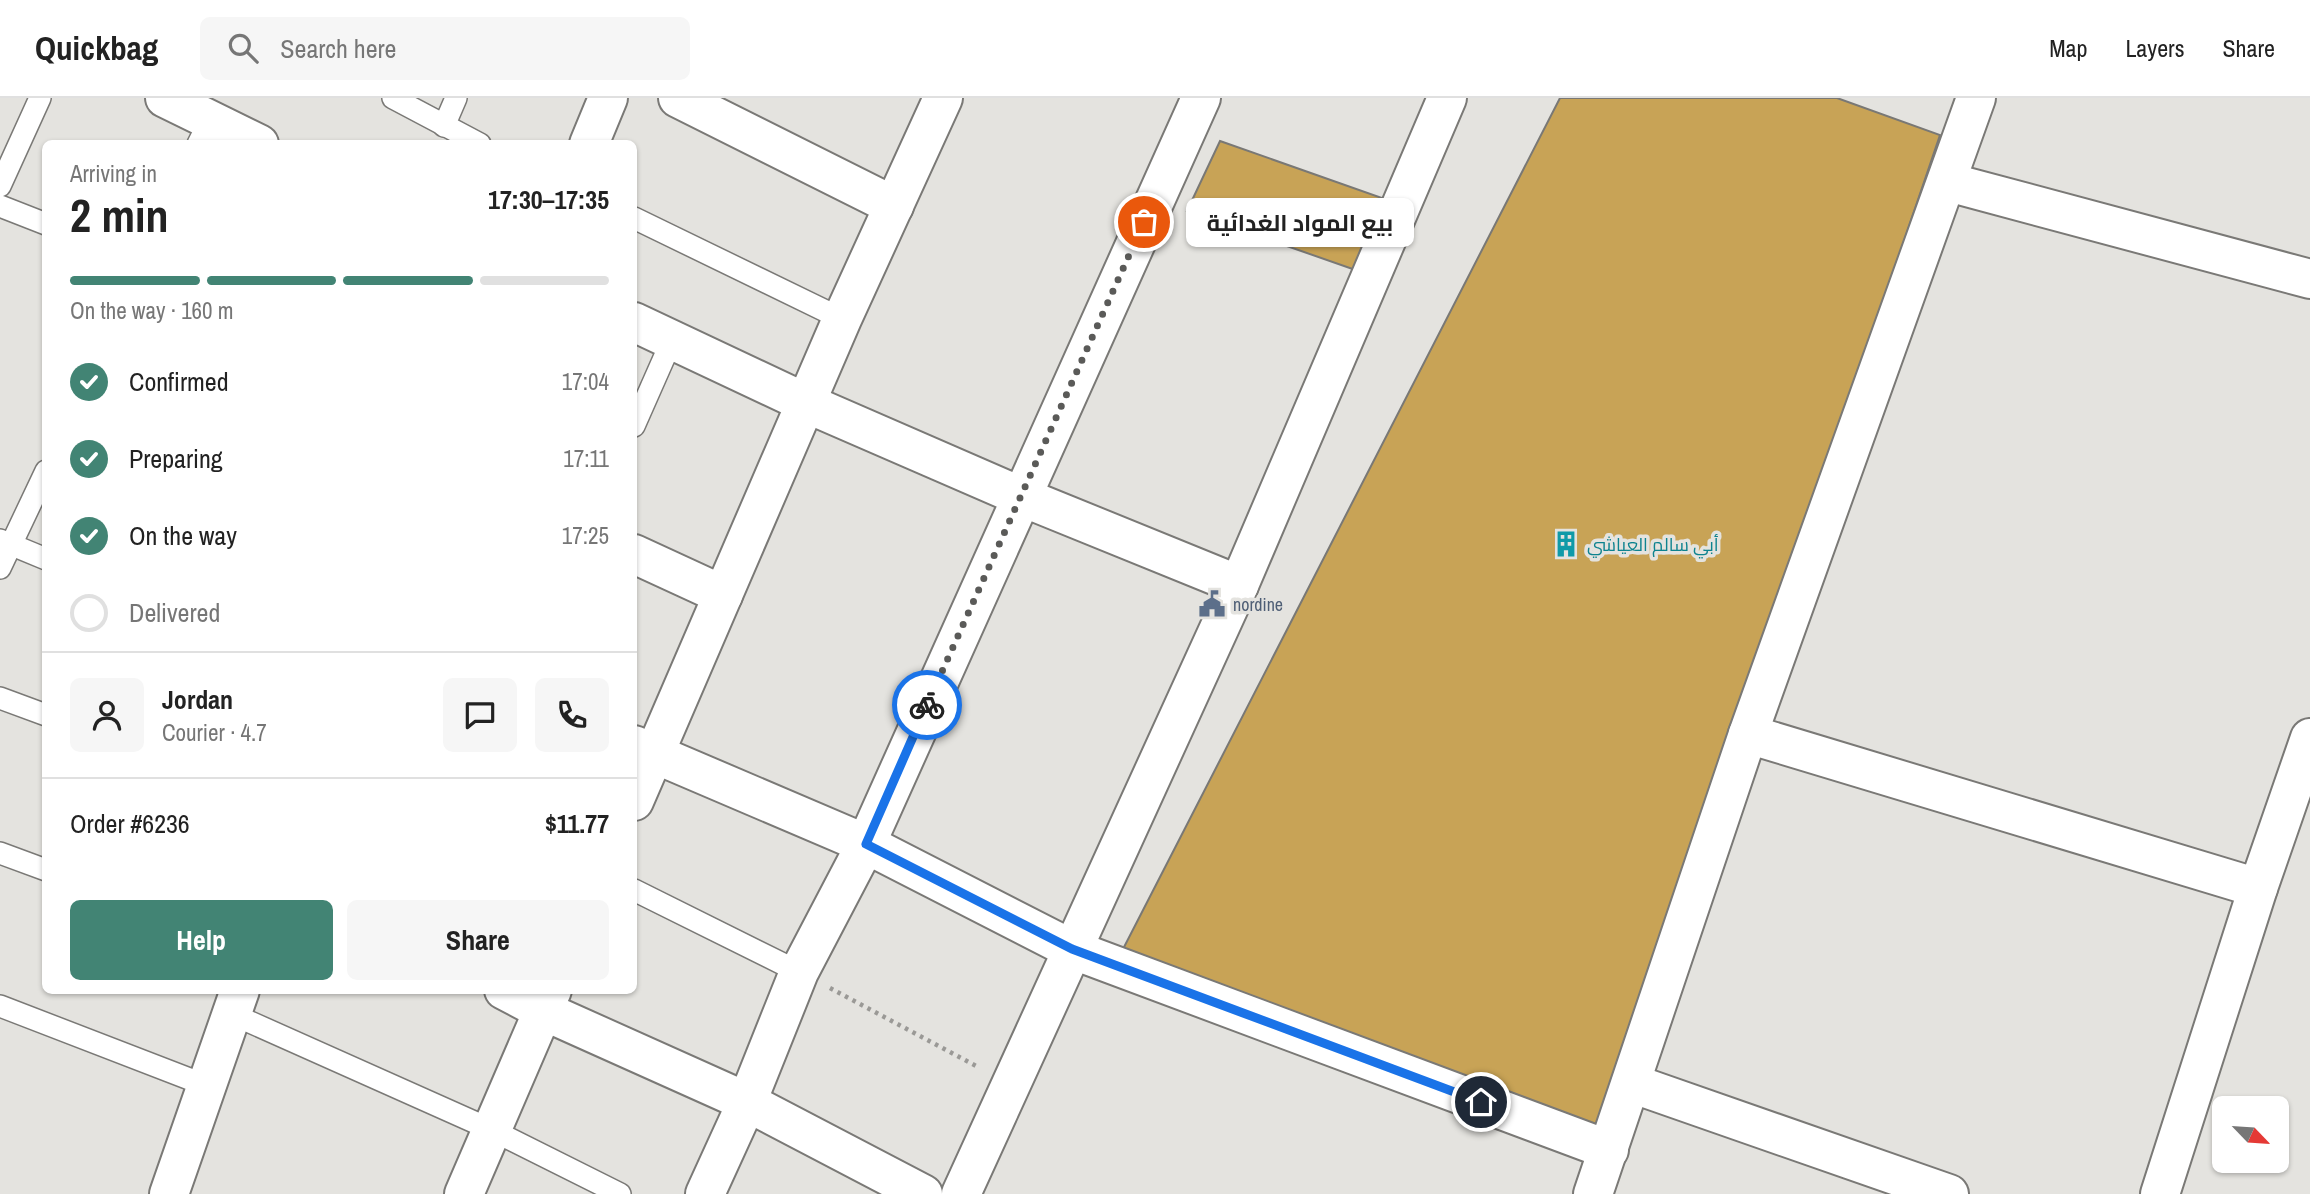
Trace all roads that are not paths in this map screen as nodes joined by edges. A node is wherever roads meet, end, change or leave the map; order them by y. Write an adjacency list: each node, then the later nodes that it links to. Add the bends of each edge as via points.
1 (40, 98): 17 (lane)
2 (164, 98): 12 (street)
3 (393, 98): 11 (lane)
4 (456, 98): 11 (lane)
5 (608, 98): 15 (street)
6 (678, 98): 18 (street)
7 (943, 98): 18 (street)
8 (1201, 98): 29 (street)
9 (1447, 98): 34 (street)
10 (1976, 98): 16 (street)
11 (444, 126): 14 (lane)
12 (204, 132): 13 (street)
13 (241, 140)
14 (472, 140)
15 (591, 140)
16 (1948, 181): 22 (street); 38 (street)
17 (0, 186)
18 (894, 205): 23 (street)
19 (0, 206): 21 (lane)
20 (637, 219): 23 (lane)
21 (42, 222)
22 (2310, 279)
23 (842, 318): 26 (street)
24 (637, 322): 25 (street)
25 (672, 340): 26 (street); 27 (lane)
26 (806, 403): 29 (street); 35 (street)
27 (637, 419)
28 (42, 478): 30 (lane)
29 (1020, 496): 34 (street); 42 (street)
30 (5, 542): 32 (lane); 33 (lane)
31 (637, 555): 35 (street)
32 (42, 557)
33 (0, 568)
34 (1239, 585): 47 (street)
35 (723, 595): 40 (street)
36 (0, 698): 37 (lane)
37 (42, 714)
38 (1748, 734): 45 (street); 53 (street)
39 (2310, 738): 45 (street)
40 (644, 750): 41 (street); 42 (street)
41 (637, 786)
42 (866, 844): 47 (street); 48 (street)
43 (0, 853): 44 (lane)
44 (42, 869)
45 (2258, 888): 58 (street)
46 (637, 891): 48 (lane)
47 (1072, 949): 57 (street); 64 (street)
48 (799, 972): 55 (street)
49 (520, 994): 50 (street)
50 (548, 1001): 55 (street); 56 (street)
51 (236, 1002): 54 (street); 56 (lane)
52 (0, 1006): 54 (lane)
53 (1631, 1083): 57 (street); 66 (street)
54 (205, 1085): 59 (street)
55 (747, 1101): 62 (street); 63 (street)
56 (492, 1130): 60 (street); 61 (lane)
57 (1609, 1150): 65 (street)
58 (2168, 1191)
59 (169, 1194)
60 (464, 1194)
61 (620, 1194)
62 (705, 1194)
63 (923, 1194)
64 (961, 1194)
65 (1593, 1194)
66 (1949, 1194)

